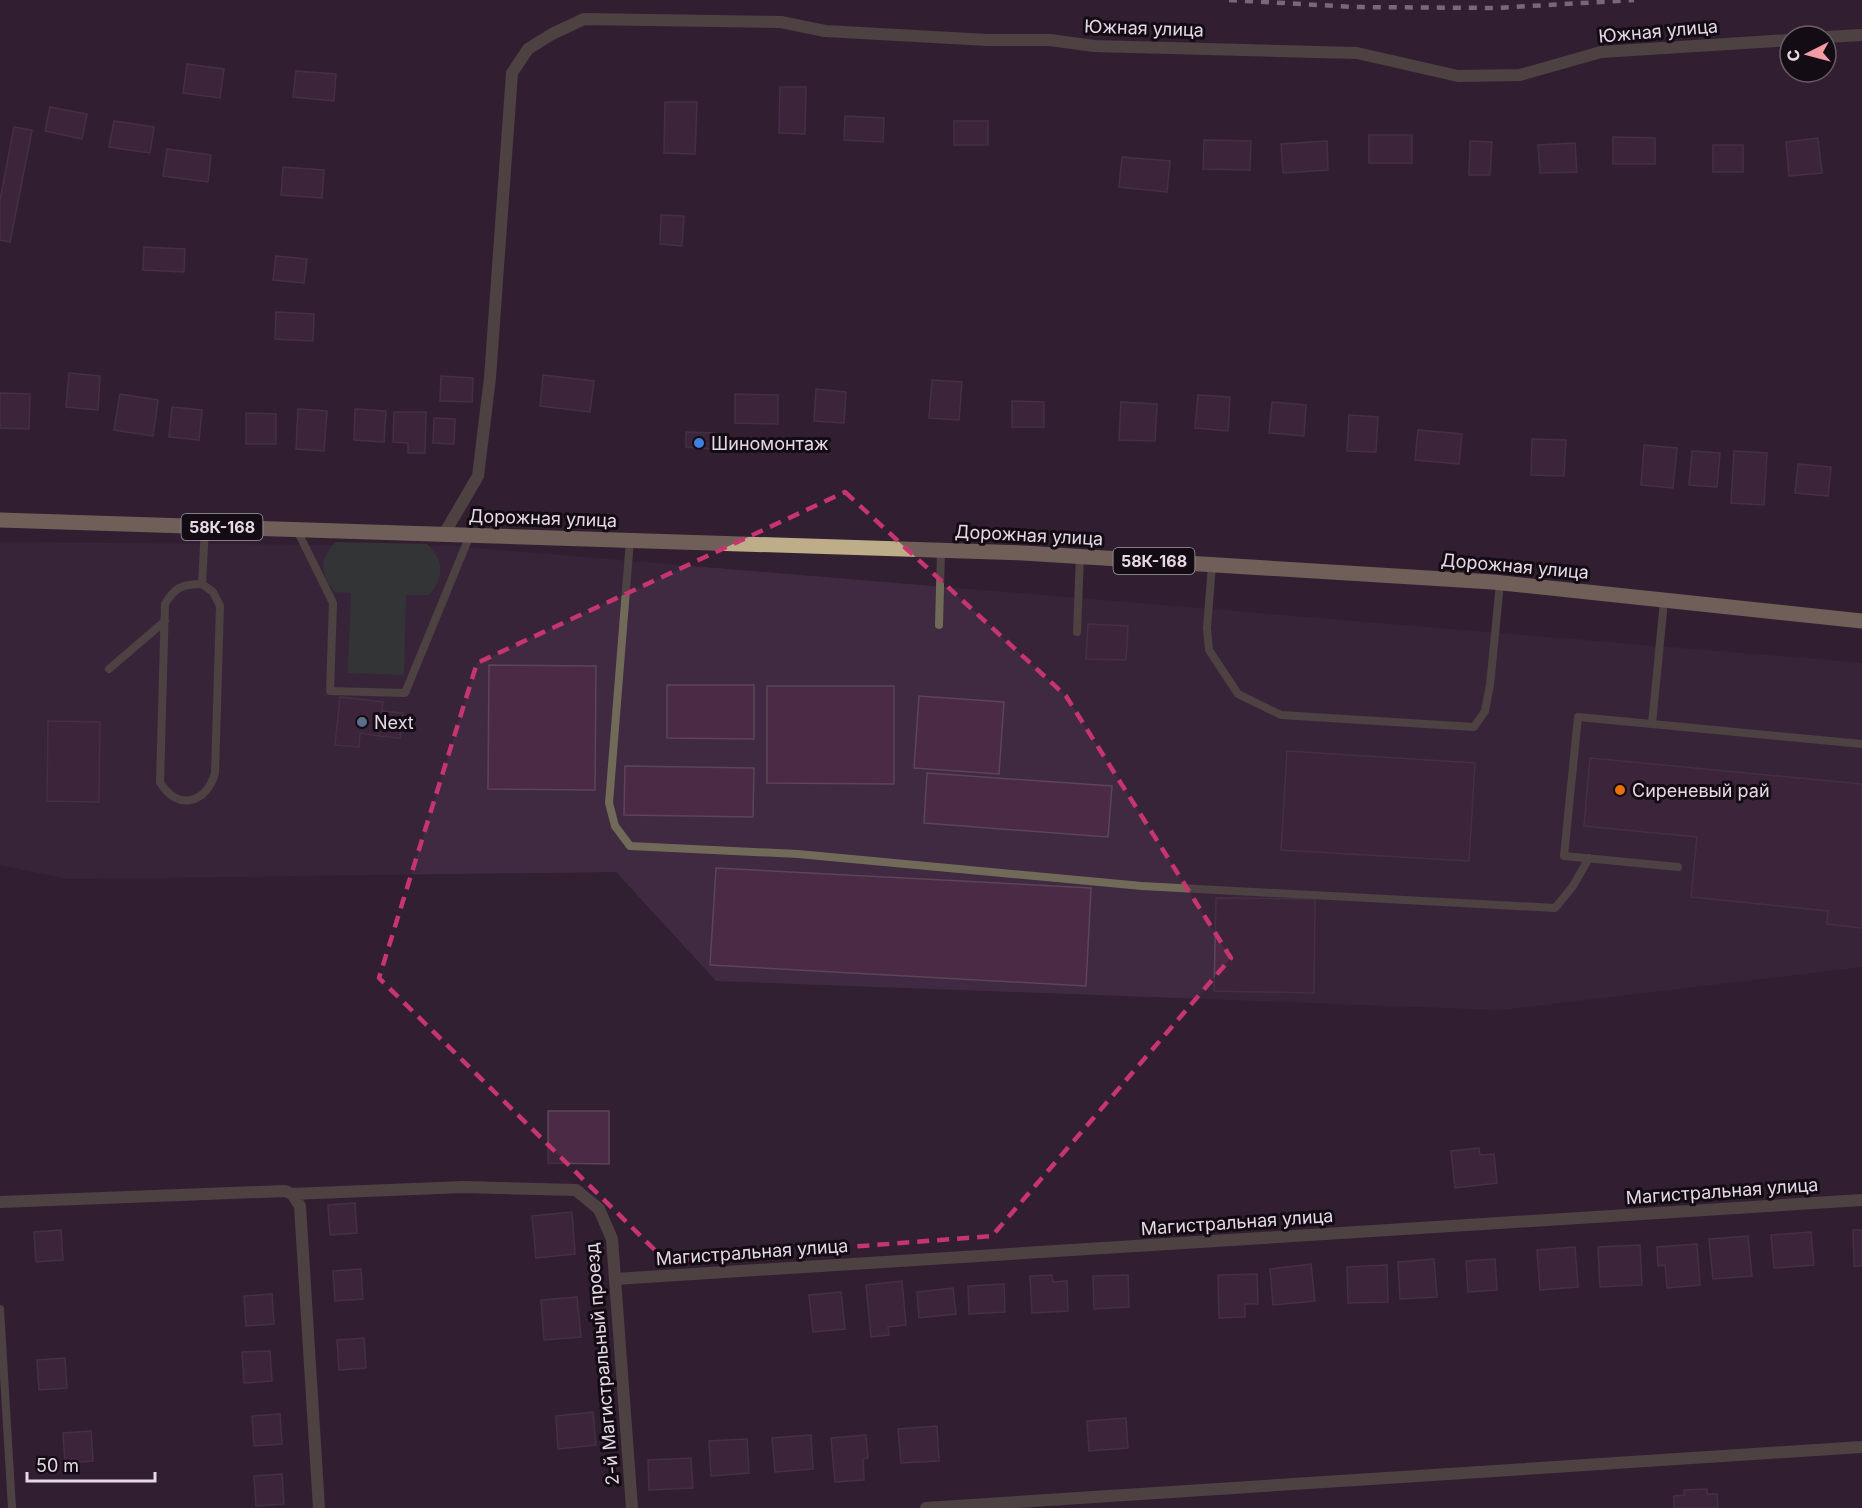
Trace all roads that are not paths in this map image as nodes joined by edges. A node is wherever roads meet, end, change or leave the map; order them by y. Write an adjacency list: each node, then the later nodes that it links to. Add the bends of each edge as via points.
1 (1862, 35): 2 (street)
2 (1838, 37)
3 (1778, 41): 7 (street, Южная улица, via 1601,52 1520,75 1458,76 1357,52 975,40 825,31 781,22 584,20 528,49 512,74 490,378 478,476)
4 (0, 520): 5 (main road, 58К-168)
5 (205, 527): 6 (main road, 58К-168); 14 (lane)
6 (297, 530): 7 (main road, 58К-168); 8 (lane, via 333,603 330,691 394,693 405,693)
7 (444, 534): 8 (main road, Дорожная улица / 58К-168)
8 (470, 535): 9 (main road, Дорожная улица / 58К-168)
9 (630, 540): 10 (main road, Дорожная улица / 58К-168); 23 (lane, via 609,803 615,826 630,846 798,854 1142,886 1555,908 1574,886)
10 (941, 550): 11 (main road, Дорожная улица / 58К-168); 18 (lane)
11 (1080, 556): 12 (main road, Дорожная улица / 58К-168); 19 (lane)
12 (1212, 565): 13 (main road, Дорожная улица / 58К-168); 13 (lane, via 1209,650 1238,694 1281,715 1293,716 1474,727 1485,711 1489,693)
13 (1500, 583): 15 (main road, Дорожная улица / 58К-168)
14 (202, 585): 16 (lane, via 185,584 173,591 165,604); 16 (lane, via 213,592 220,606 215,773 211,787 199,798 182,801 171,796 160,782)
15 (1664, 600): 17 (main road, Дорожная улица / 58К-168); 21 (lane)
16 (165, 621): 20 (lane)
17 (1862, 621)
18 (939, 625)
19 (1077, 632)
20 (109, 669)
21 (1652, 724): 22 (lane); 23 (lane, via 1578,717 1564,856)
22 (1862, 744)
23 (1589, 858): 24 (lane)
24 (1678, 867)
25 (292, 1194): 27 (street, 2-й Магистральный проезд, via 285,1191); 28 (street, 2-й Магистральный проезд, via 464,1187 576,1190 599,1209 612,1239); 32 (street, via 300,1206)
26 (1862, 1200): 28 (street, Магистральная улица)
27 (0, 1202)
28 (615, 1279): 33 (street, 2-й Магистральный проезд)
29 (0, 1309): 31 (lane)
30 (1862, 1447): 34 (street)
31 (12, 1508)
32 (319, 1508)
33 (632, 1508)
34 (926, 1508)

